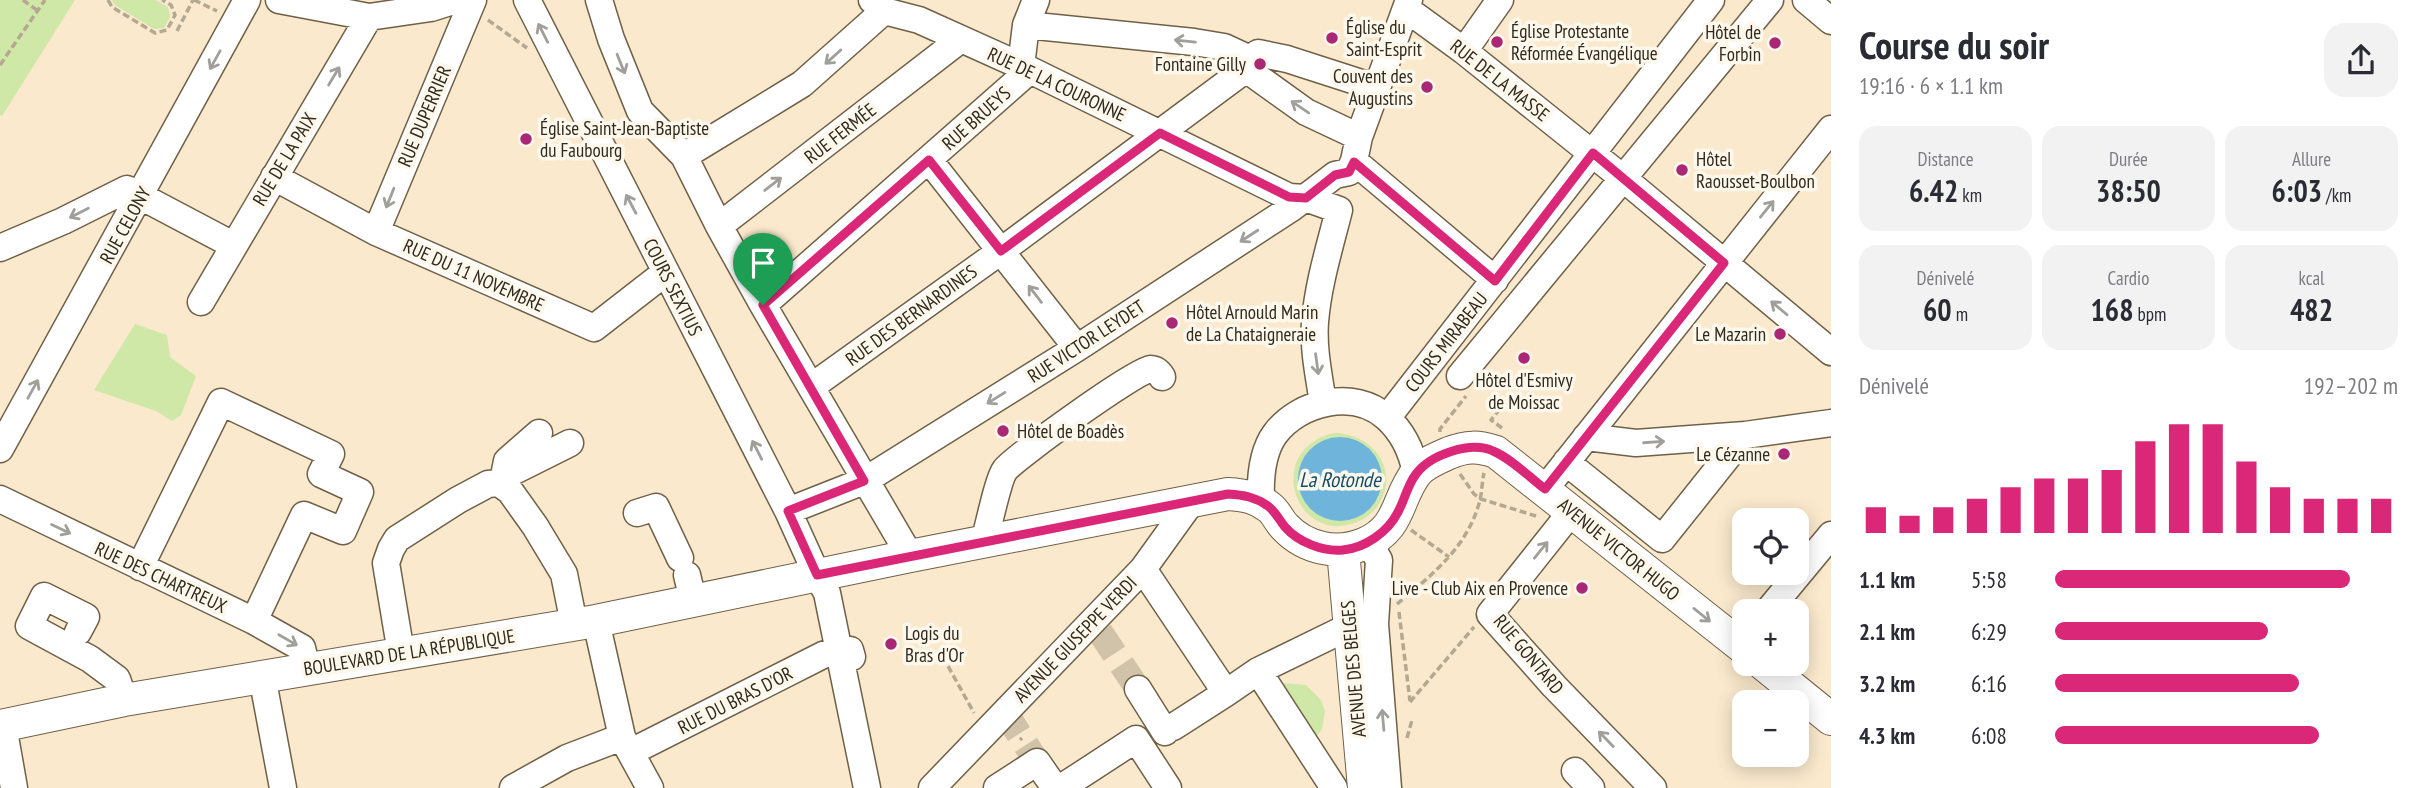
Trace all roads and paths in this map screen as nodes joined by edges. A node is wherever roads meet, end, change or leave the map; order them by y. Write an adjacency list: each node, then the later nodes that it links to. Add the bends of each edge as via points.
1 (23, 0): 20 (path)
2 (45, 0): 20 (path)
3 (108, 0): 21 (path, via 155,33 167,30)
4 (162, 0): 21 (path)
5 (194, 0): 19 (path); 23 (path)
6 (247, 0): 42 (street, RUE CELONY, one-way to 42)
7 (279, 0): 22 (street)
8 (456, 0): 22 (street)
9 (527, 0): 50 (street, COURS SEXTIUS, one-way to 9)
10 (599, 0): 38 (street, one-way to 38, via 640,111)
11 (1036, 0): 25 (street)
12 (1500, 0): 29 (street)
13 (1711, 0): 37 (street, COURS MIRABEAU)
14 (1770, 0): 41 (street, COURS MIRABEAU)
15 (1806, 0): 24 (street)
16 (878, 6): 27 (street, RUE DE LA COURONNE); 38 (street, one-way to 38, via 802,84)
17 (1407, 6): 29 (street, RUE DE LA MASSE); 33 (street)
18 (480, 9): 28 (path); 45 (street, RUE DUPERRIER, one-way to 45)
19 (216, 10)
20 (38, 11): 31 (path)
21 (176, 15): 23 (path)
22 (369, 17): 40 (street, RUE DE LA PAIX, one-way to 22)
23 (183, 19): 26 (path)
24 (1831, 21)
25 (1026, 25): 30 (street, one-way to 25, via 1224,47 1194,42); 32 (street)
26 (177, 31)
27 (961, 39): 32 (street, RUE DE LA COURONNE); 44 (street, RUE FERMÉE, one-way to 27)
28 (528, 49)
29 (1464, 51): 37 (street, RUE DE LA MASSE)
30 (1251, 60): 33 (street, via 1287,59); 35 (street, RUE DES BERNARDINES); 36 (street, one-way to 30, via 1306,112)
31 (0, 65)
32 (1026, 68): 35 (street, RUE DE LA COURONNE); 39 (street, RUE BRUEYS)
33 (1377, 88): 36 (street)
34 (1831, 129): 49 (street, one-way to 34)
35 (1160, 133): 43 (street, RUE DE LA COURONNE, via 1289,197); 48 (street, RUE DES BERNARDINES)
36 (1356, 149): 43 (street, RUE VICTOR LEYDET, via 1349,172 1335,175); 51 (street)
37 (1593, 153): 41 (street, RUE DE LA MASSE); 51 (street, COURS MIRABEAU)
38 (684, 156): 44 (street)
39 (929, 160): 48 (street); 53 (street, RUE BRUEYS)
40 (274, 177): 45 (street, RUE DU 11 NOVEMBRE); 46 (street, RUE DE LA PAIX)
41 (1624, 179): 49 (street, RUE DE LA MASSE); 57 (street, COURS MIRABEAU)
42 (141, 196): 46 (street); 47 (street, one-way to 47, via 127,190); 69 (street, RUE CELONY, one-way to 42)
43 (1306, 198): 55 (street, RUE VICTOR LEYDET, one-way to 55); 59 (street, RUE DE LA COURONNE, one-way to 59, via 1339,210 1315,323)
44 (719, 226): 53 (street)
45 (376, 232): 50 (street, RUE DU 11 NOVEMBRE, via 594,328)
46 (233, 245): 52 (street, RUE DE LA PAIX)
47 (0, 248)
48 (1001, 251): 55 (street, one-way to 48); 58 (street, RUE DES BERNARDINES)
49 (1724, 263): 54 (street, RUE DE LA MASSE, one-way to 49); 66 (street)
50 (666, 272): 81 (street, COURS SEXTIUS, one-way to 50)
51 (1495, 281): 61 (street, COURS MIRABEAU)
52 (201, 302)
53 (763, 305): 58 (street)
54 (1827, 341)
55 (1077, 348): 73 (street, RUE VICTOR LEYDET, one-way to 73)
56 (1162, 377): 86 (street, via 1149,368 1139,372 1005,470)
57 (1466, 382): 67 (path, via 1440,429)
58 (811, 387): 73 (street)
59 (1323, 403): 61 (street, via 1362,404); 77 (street, via 1299,412 1275,434 1266,453)
60 (1500, 409): 63 (path, via 1491,420)
61 (1387, 418): 72 (street, via 1410,451)
62 (1831, 423): 65 (street)
63 (1503, 430)
64 (539, 433): 74 (street, via 507,461)
65 (1745, 435): 66 (street, one-way to 65, via 1636,443); 70 (street, via 1662,539)
66 (1586, 437): 70 (street)
67 (1442, 438)
68 (570, 443): 74 (street)
69 (0, 449)
70 (1566, 462): 76 (street)
71 (1455, 467): 79 (path)
72 (1416, 473): 76 (main road, AVENUE VICTOR HUGO, via 1458,449 1482,447 1496,452); 84 (main road)
73 (861, 475): 81 (street, RUE VICTOR LEYDET); 88 (street)
74 (502, 480): 96 (street, via 564,574); 102 (street, via 458,500 397,539 391,549 386,563)
75 (1482, 483): 79 (path)
76 (1545, 489): 83 (main road, AVENUE VICTOR HUGO)
77 (1260, 493): 80 (main road, BOULEVARD DE LA RÉPUBLIQUE); 87 (main road, via 1298,538 1318,547)
78 (0, 499): 90 (street, RUE DES CHARTREUX, one-way to 90)
79 (1480, 499): 83 (path); 89 (path, via 1467,534)
80 (1192, 501): 86 (main road, BOULEVARD DE LA RÉPUBLIQUE); 91 (street)
81 (788, 511): 92 (street, COURS SEXTIUS)
82 (637, 513): 93 (street, via 656,507)
83 (1567, 518): 100 (main road, AVENUE VICTOR HUGO, one-way to 100); 129 (street, RUE GONTARD, one-way to 83, via 1490,614)
84 (1395, 519): 87 (main road); 89 (path)
85 (1831, 535): 94 (street)
86 (984, 542): 88 (main road, BOULEVARD DE LA RÉPUBLIQUE)
87 (1356, 546): 127 (main road, AVENUE DES BELGES); 128 (street, one-way to 87, via 1375,624 1378,560)
88 (910, 556): 92 (main road, BOULEVARD DE LA RÉPUBLIQUE)
89 (1449, 557): 99 (path, via 1398,603 1410,702)
90 (140, 567): 95 (street, RUE DES CHARTREUX); 95 (street, via 221,402 331,454 321,474 360,492 343,531 304,515)
91 (1143, 569): 109 (street, AVENUE GIUSEPPE VERDI); 117 (street, AVENUE GIUSEPPE VERDI, via 1096,626)
92 (817, 575): 93 (main road, BOULEVARD DE LA RÉPUBLIQUE); 101 (street, COURS SEXTIUS, via 827,593)
93 (687, 578): 96 (main road, BOULEVARD DE LA RÉPUBLIQUE)
94 (1778, 599)
95 (254, 621): 104 (street, RUE DES CHARTREUX, one-way to 104, via 302,649)
96 (585, 622): 102 (main road, BOULEVARD DE LA RÉPUBLIQUE); 116 (street)
97 (78, 632): 110 (street, via 86,617 44,596 29,626 117,679)
98 (1338, 632): 105 (street)
99 (1468, 634)
100 (1732, 637)
101 (840, 649): 115 (street, via 850,650); 116 (street, RUE DU BRAS D'OR); 123 (street, COURS SEXTIUS)
102 (401, 653): 104 (main road, BOULEVARD DE LA RÉPUBLIQUE)
103 (943, 657): 112 (path)
104 (307, 668): 106 (main road, BOULEVARD DE LA RÉPUBLIQUE)
105 (1258, 671): 109 (street); 126 (street)
106 (262, 676): 110 (main road, BOULEVARD DE LA RÉPUBLIQUE); 120 (street)
107 (1780, 676): 111 (main road, AVENUE VICTOR HUGO)
108 (1138, 689): 114 (street)
109 (1226, 693): 114 (street)
110 (124, 700): 113 (main road, BOULEVARD DE LA RÉPUBLIQUE)
111 (1831, 719)
112 (978, 721)
113 (1, 726): 119 (street)
114 (1158, 737): 118 (street, via 1136,739); 125 (street)
115 (874, 744)
116 (626, 745): 121 (street, RUE DU BRAS D'OR, via 567,758); 122 (street)
117 (946, 782)
118 (1063, 787): 124 (street, via 1037,762)
119 (13, 788)
120 (283, 788)
121 (513, 788)
122 (650, 788)
123 (867, 788)
124 (997, 788)
125 (1168, 788)
126 (1334, 788)
127 (1364, 788)
128 (1388, 788)
129 (1653, 788)

